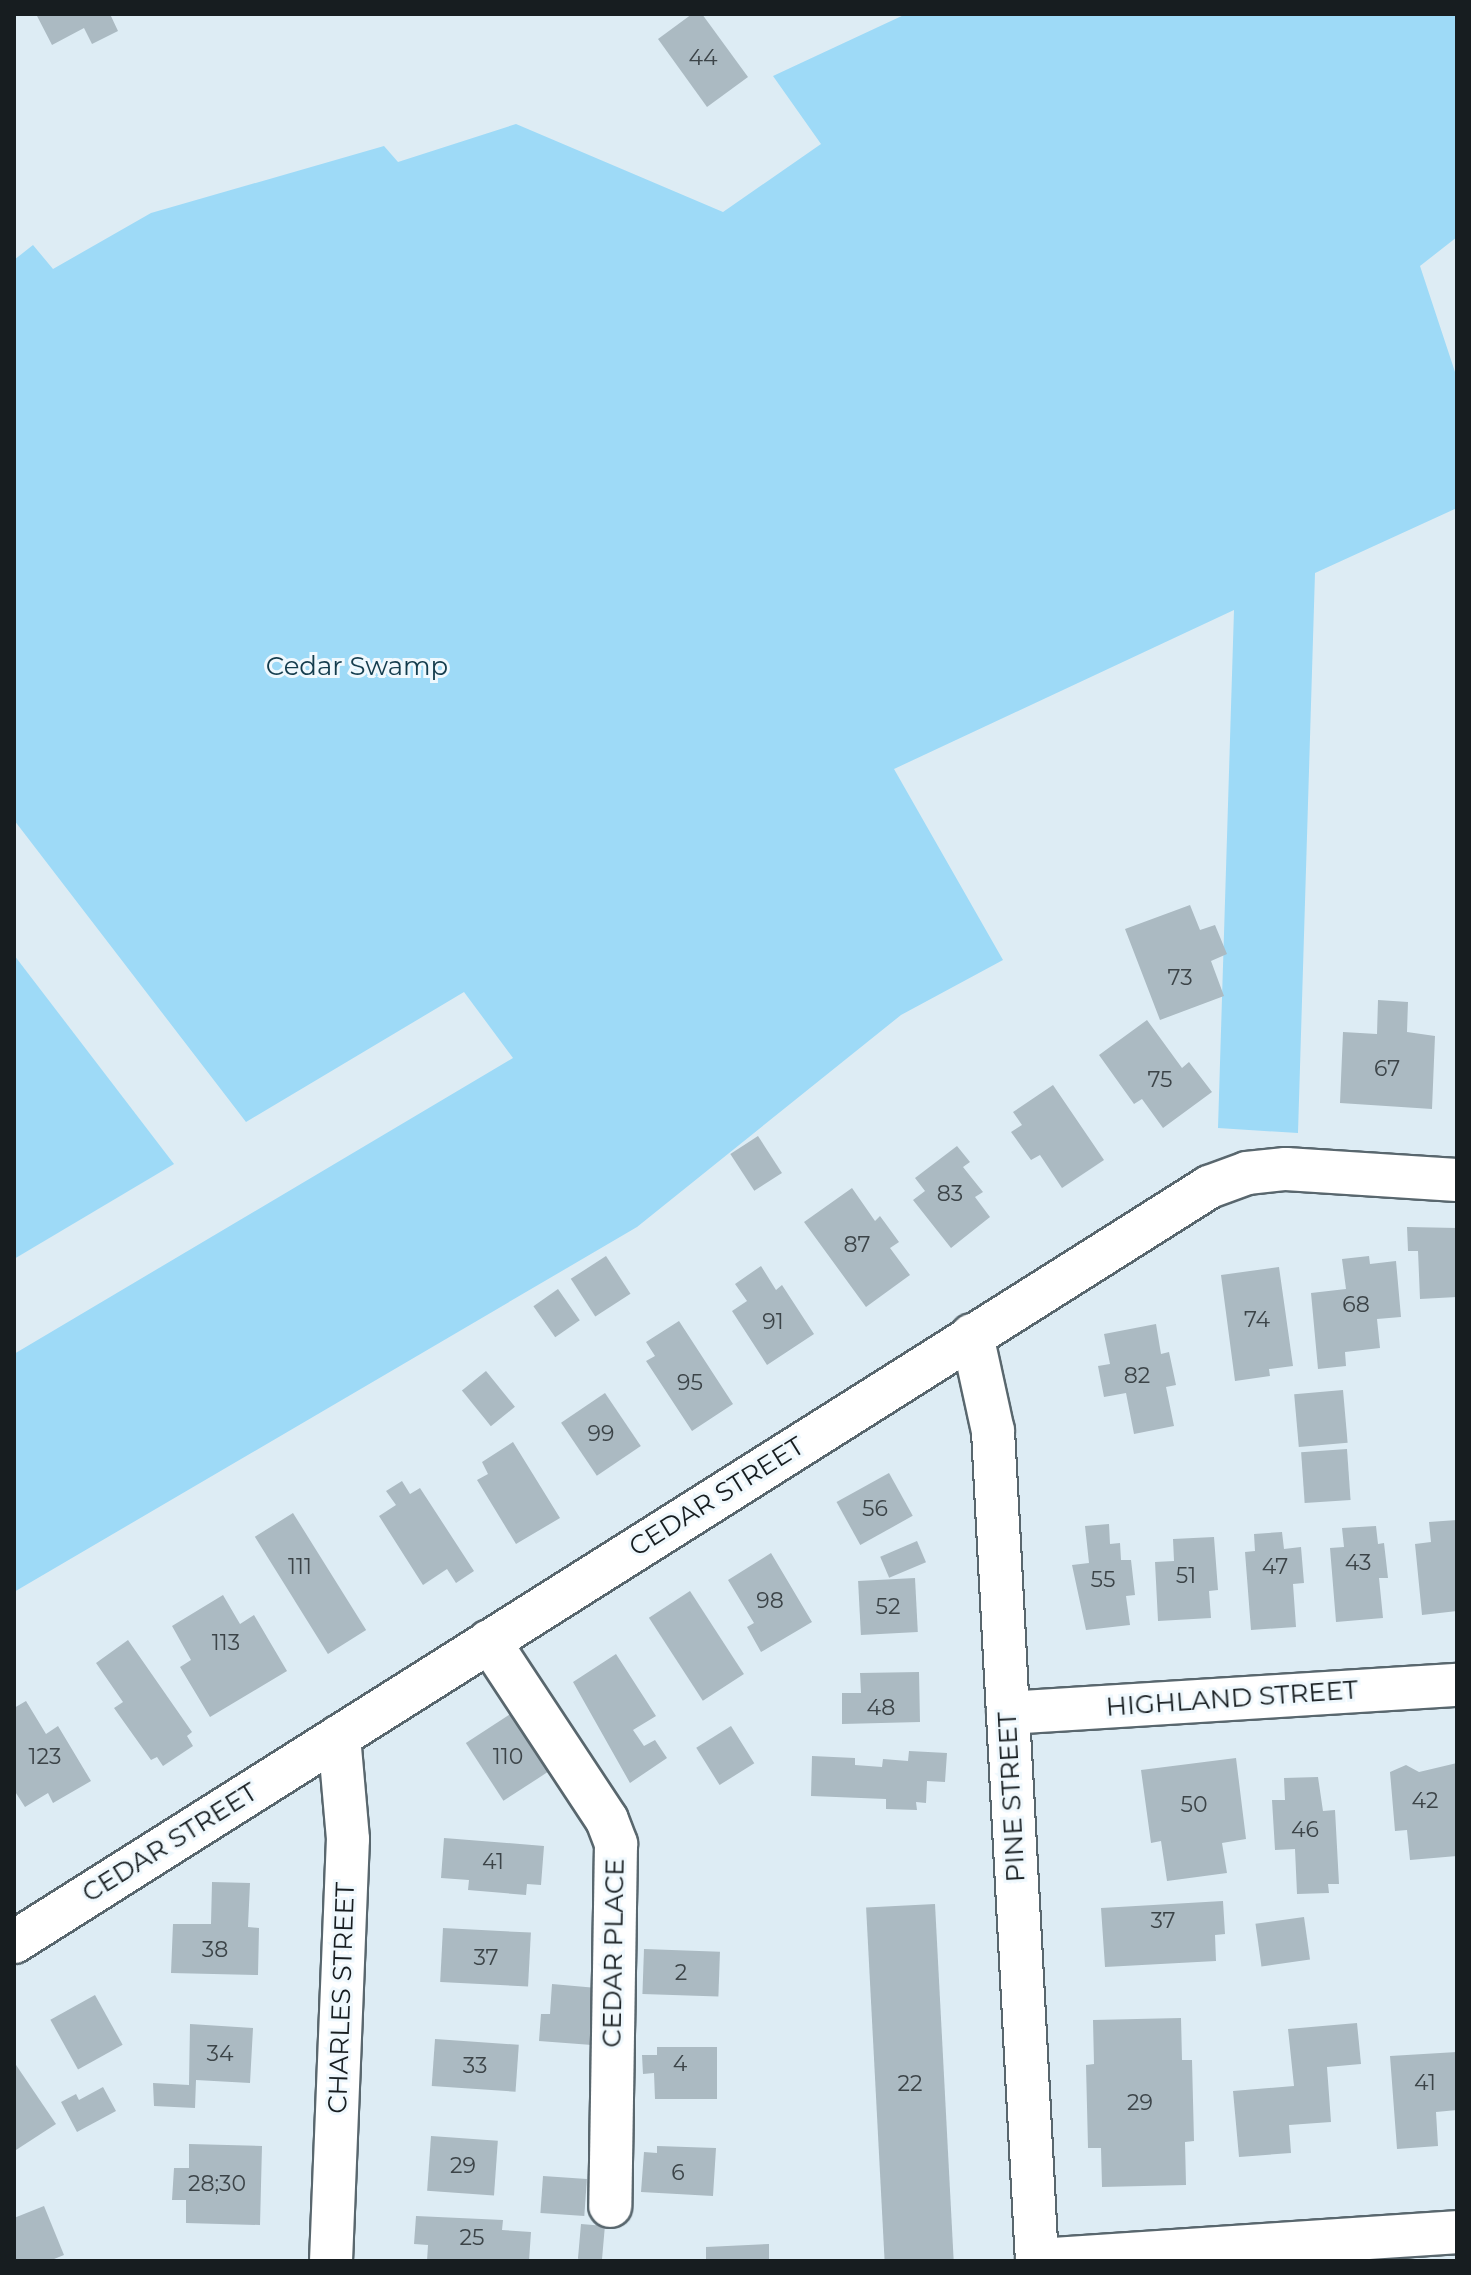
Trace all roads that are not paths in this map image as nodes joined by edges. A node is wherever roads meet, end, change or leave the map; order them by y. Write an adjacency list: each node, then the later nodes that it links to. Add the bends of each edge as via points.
1 (1457, 1180): 2 (street, CEDAR STREET, via 1286,1169 1228,1178)
2 (972, 1335): 3 (street, CEDAR STREET); 5 (street, PINE STREET, via 993,1431)
3 (489, 1641): 6 (street, CEDAR STREET); 8 (street, CEDAR PLACE, via 613,1830)
4 (1457, 1685): 5 (street, HIGHLAND STREET)
5 (1008, 1713): 11 (street, PINE STREET)
6 (339, 1736): 7 (street, CEDAR STREET); 10 (street, CHARLES STREET, via 348,1839)
7 (14, 1942)
8 (610, 2206)
9 (1457, 2232): 11 (street)
10 (331, 2261)
11 (1037, 2261)

